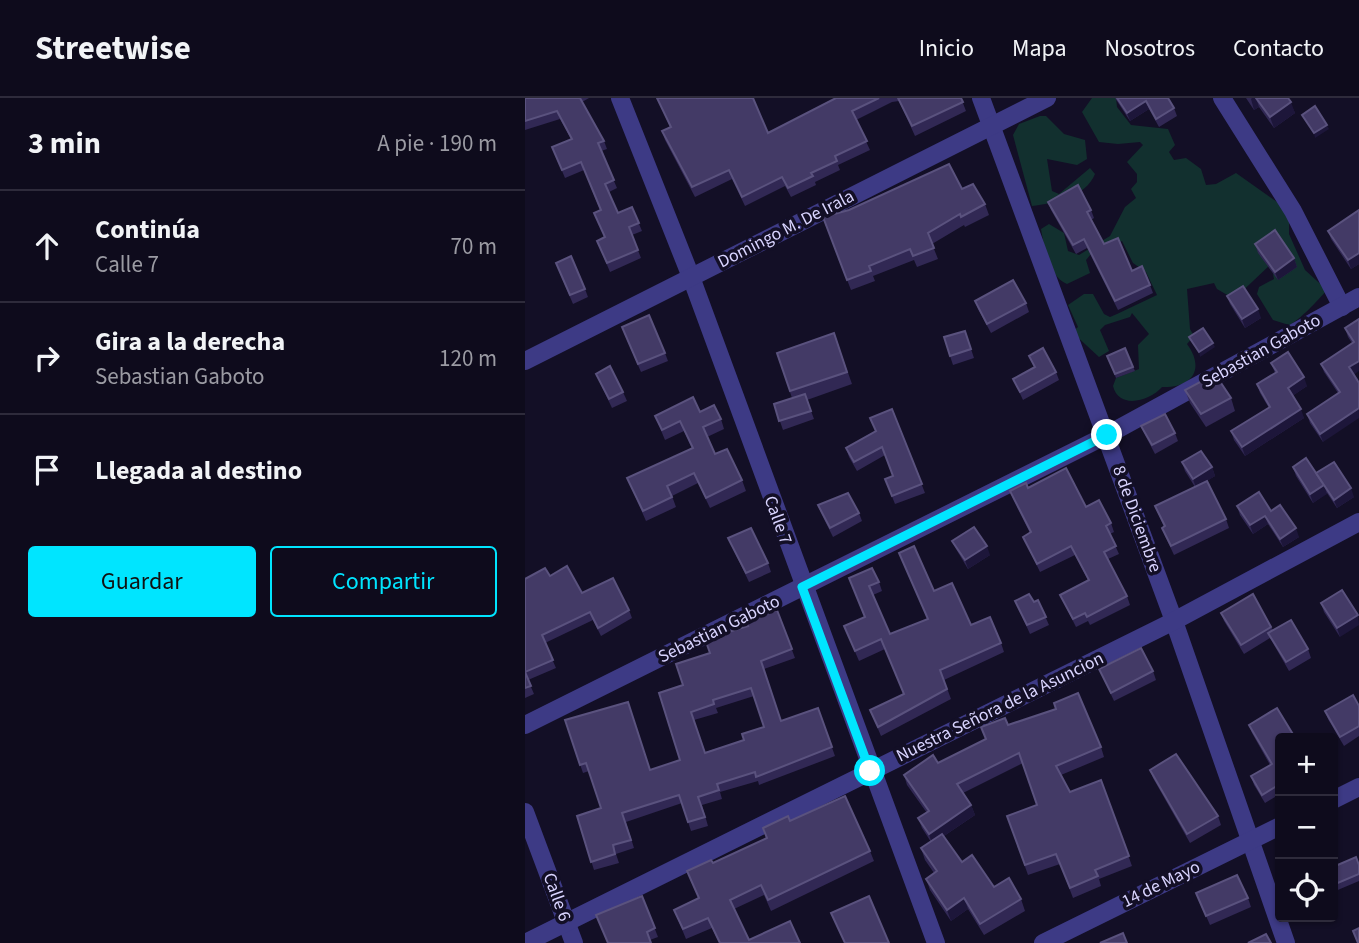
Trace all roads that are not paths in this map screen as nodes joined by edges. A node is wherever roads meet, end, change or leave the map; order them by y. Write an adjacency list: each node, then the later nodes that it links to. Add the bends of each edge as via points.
1 (620, 98): 6 (street, Calle 7)
2 (981, 98): 5 (street, 8 de Diciembre)
3 (1047, 98): 5 (street, Domingo M. De Irala)
4 (1222, 98): 8 (street, via 1293,211)
5 (992, 126): 6 (street, Domingo M. De Irala); 10 (street, 8 de Diciembre)
6 (691, 277): 9 (street, Domingo M. De Irala); 12 (street, Calle 7)
7 (1359, 298): 8 (street, Sebastian Gaboto)
8 (1342, 307): 10 (street, Sebastian Gaboto)
9 (525, 361)
10 (1107, 435): 12 (street, Sebastian Gaboto); 13 (street, 8 de Diciembre)
11 (1359, 522): 13 (street, Nuestra Señora de la Asuncion)
12 (802, 587): 14 (street, Sebastian Gaboto); 15 (street, Calle 7)
13 (1174, 621): 15 (street, Nuestra Señora de la Asuncion); 20 (street, 8 de Diciembre)
14 (525, 725)
15 (870, 771): 21 (street, Nuestra Señora de la Asuncion); 24 (street, Calle 7)
16 (1359, 787): 17 (street)
17 (1338, 798)
18 (525, 812): 21 (street, Calle 6)
19 (1275, 828): 20 (street, 14 de Mayo)
20 (1251, 840): 25 (street, 14 de Mayo); 26 (street, 8 de Diciembre)
21 (566, 923): 22 (street, Nuestra Señora de la Asuncion); 23 (street, Calle 6)
22 (525, 943)
23 (574, 943)
24 (936, 943)
25 (1043, 943)
26 (1286, 943)

